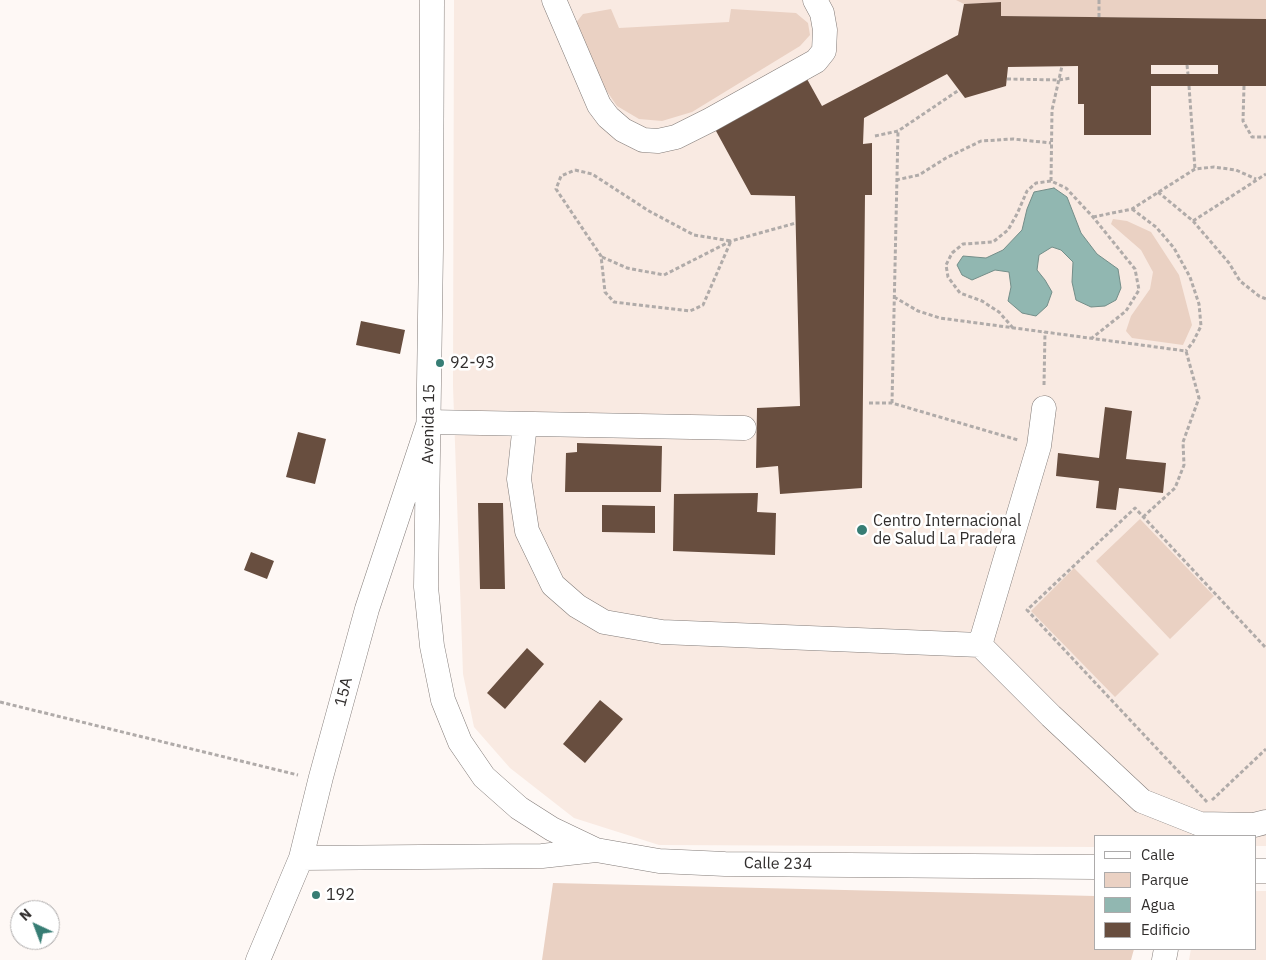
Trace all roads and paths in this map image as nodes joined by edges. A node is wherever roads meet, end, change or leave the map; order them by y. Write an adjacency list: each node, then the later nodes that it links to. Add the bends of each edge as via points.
1 (432, 0): 40 (street, Avenida 15)
2 (554, 0): 3 (street, via 599,104 623,130 643,140 658,141 676,137 710,120 816,61 824,51 825,30 822,13)
3 (815, 0)
4 (1099, 0): 5 (path)
5 (1099, 17)
6 (1187, 65): 8 (path)
7 (1062, 66): 11 (path)
8 (1188, 74)
9 (1007, 78): 11 (path)
10 (1071, 78): 11 (path)
11 (1059, 80): 18 (path, via 1052,110)
12 (1189, 86): 19 (path)
13 (1244, 86): 17 (path, via 1243,121 1252,137)
14 (960, 90): 15 (path)
15 (898, 131): 16 (path); 22 (path)
16 (875, 136)
17 (1266, 137)
18 (1052, 143): 22 (path, via 1013,139 981,141 919,175); 23 (path)
19 (1195, 169): 21 (path, via 1236,170); 24 (path)
20 (1266, 174): 21 (path)
21 (1256, 179): 27 (path)
22 (896, 180): 31 (path)
23 (1051, 181): 26 (path, via 1066,188); 33 (path, via 1036,183 1027,191 1008,230 993,242 963,244 952,253 946,265 948,278 960,293 999,312)
24 (1158, 192): 25 (path); 27 (path)
25 (1132, 209): 26 (path); 36 (path, via 1156,227 1174,248 1190,277 1199,304 1201,326)
26 (1093, 217): 35 (path, via 1134,269 1139,290 1126,311)
27 (1193, 221): 32 (path, via 1229,262 1240,281)
28 (796, 223): 29 (path)
29 (731, 241): 30 (path, via 664,275 627,268); 30 (path, via 703,305 690,311 614,302 605,292); 30 (path, via 694,235 592,174 575,170 561,176 556,189)
30 (601, 256)
31 (894, 297): 33 (path, via 918,311 940,318); 38 (path)
32 (1266, 299)
33 (1013, 328): 34 (path)
34 (1045, 332): 35 (path); 39 (path)
35 (1092, 338): 36 (path)
36 (1186, 351): 44 (path, via 1199,398 1183,442 1184,465 1174,488)
37 (869, 403): 38 (path)
38 (892, 403): 43 (path)
39 (1044, 408): 43 (street)
40 (428, 422): 41 (street); 49 (street, 15A, via 366,609); 50 (street, Avenida 15, via 426,587 432,646 443,700 460,742)
41 (525, 424): 42 (street); 45 (street, via 519,479 527,531 553,585 577,606 604,622 662,632)
42 (744, 428)
43 (1039, 446): 45 (street)
44 (1143, 517): 46 (path); 48 (path, via 1135,508 1027,610 1209,803)
45 (980, 645): 51 (street, via 1142,801 1200,824 1254,825)
46 (1266, 648)
47 (0, 702): 49 (path, via 304,776)
48 (1266, 749)
49 (321, 777): 53 (street, 15A)
50 (484, 777): 52 (street, Calle 234, via 519,808 552,830)
51 (1266, 822)
52 (596, 850): 53 (street, via 542,856); 54 (street, Calle 234, via 659,861 725,864)
53 (301, 858): 55 (street, 15A)
54 (1094, 867)
55 (258, 960)

